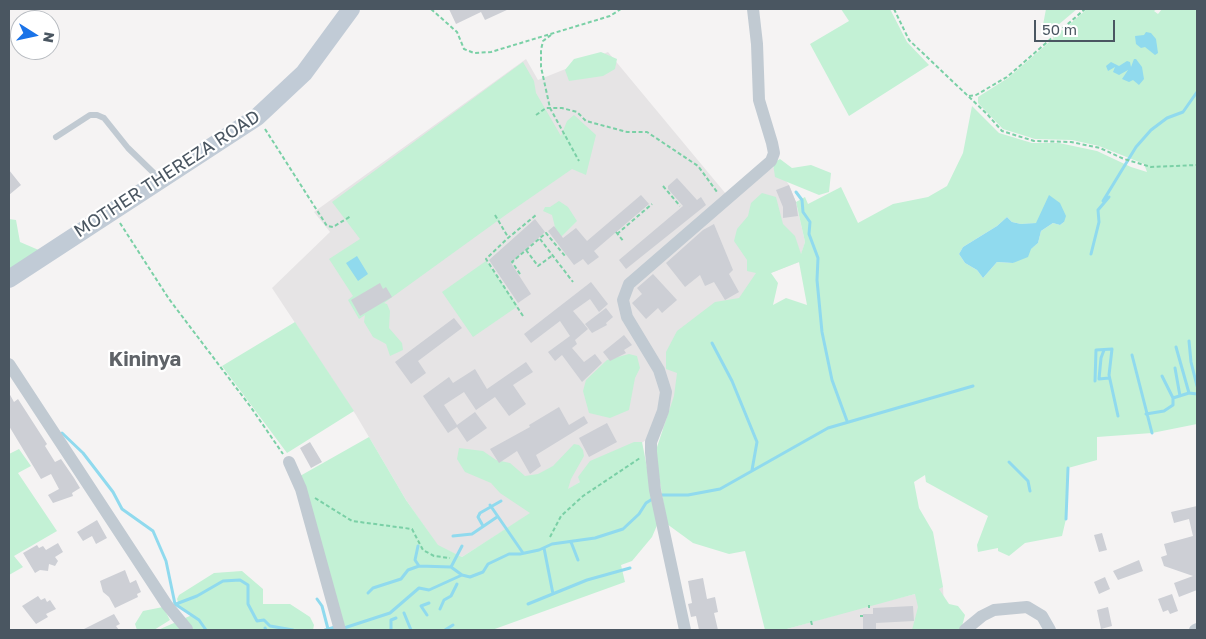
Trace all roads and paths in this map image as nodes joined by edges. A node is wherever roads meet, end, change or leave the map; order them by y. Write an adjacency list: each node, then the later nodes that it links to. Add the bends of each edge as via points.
1 (351, 9): 13 (street, MOTHER THEREZA ROAD, via 304,73)
2 (431, 9): 7 (path, via 457,32 464,49 474,53 491,52)
3 (621, 9): 7 (path, via 610,16)
4 (753, 9): 19 (street, via 759,100 774,153 768,165)
5 (894, 9): 8 (path, via 909,40)
6 (1086, 9): 9 (path, via 1007,77)
7 (553, 33): 11 (path, via 543,42 541,50)
8 (968, 96): 9 (path); 10 (path)
9 (976, 96): 10 (path)
10 (976, 104): 16 (path, via 1002,131 1034,141 1071,142 1100,148 1151,167)
11 (550, 108): 12 (path); 15 (path); 19 (path, via 578,112 586,121 627,132 647,132 698,166)
12 (536, 115)
13 (257, 116): 17 (street, MOTHER THEREZA ROAD); 24 (path, via 328,226 333,227)
14 (56, 137): 17 (lane, via 90,115 97,115 104,118)
15 (579, 161)
16 (1197, 165)
17 (160, 180): 22 (street, MOTHER THEREZA ROAD)
18 (662, 186): 21 (path)
19 (725, 202): 37 (street, via 626,290 623,300 627,316 659,370 666,392)
20 (652, 204): 28 (path, via 617,233)
21 (680, 206)
22 (112, 210): 33 (street, MOTHER THEREZA ROAD); 38 (path, via 169,299)
23 (536, 215): 26 (path)
24 (351, 216)
25 (495, 216): 26 (path)
26 (508, 238): 35 (path, via 486,259)
27 (540, 238): 30 (path)
28 (624, 242)
29 (526, 250): 30 (path, via 538,266); 31 (path, via 546,233); 32 (path, via 512,262)
30 (553, 255): 34 (path)
31 (564, 256)
32 (520, 274)
33 (9, 279)
34 (573, 282)
35 (523, 316)
36 (9, 364): 44 (street, via 167,605)
37 (650, 452): 40 (path, via 583,496 561,516); 46 (street)
38 (289, 462): 39 (street)
39 (300, 489): 41 (path, via 352,521 412,529 423,550 434,556); 45 (street)
40 (550, 537)
41 (450, 558)
42 (811, 621): 43 (path)
43 (812, 625)
44 (187, 630)
45 (340, 630)
46 (685, 630)
47 (966, 630): 48 (street, via 994,610 1027,607 1042,616)
48 (1050, 630)

